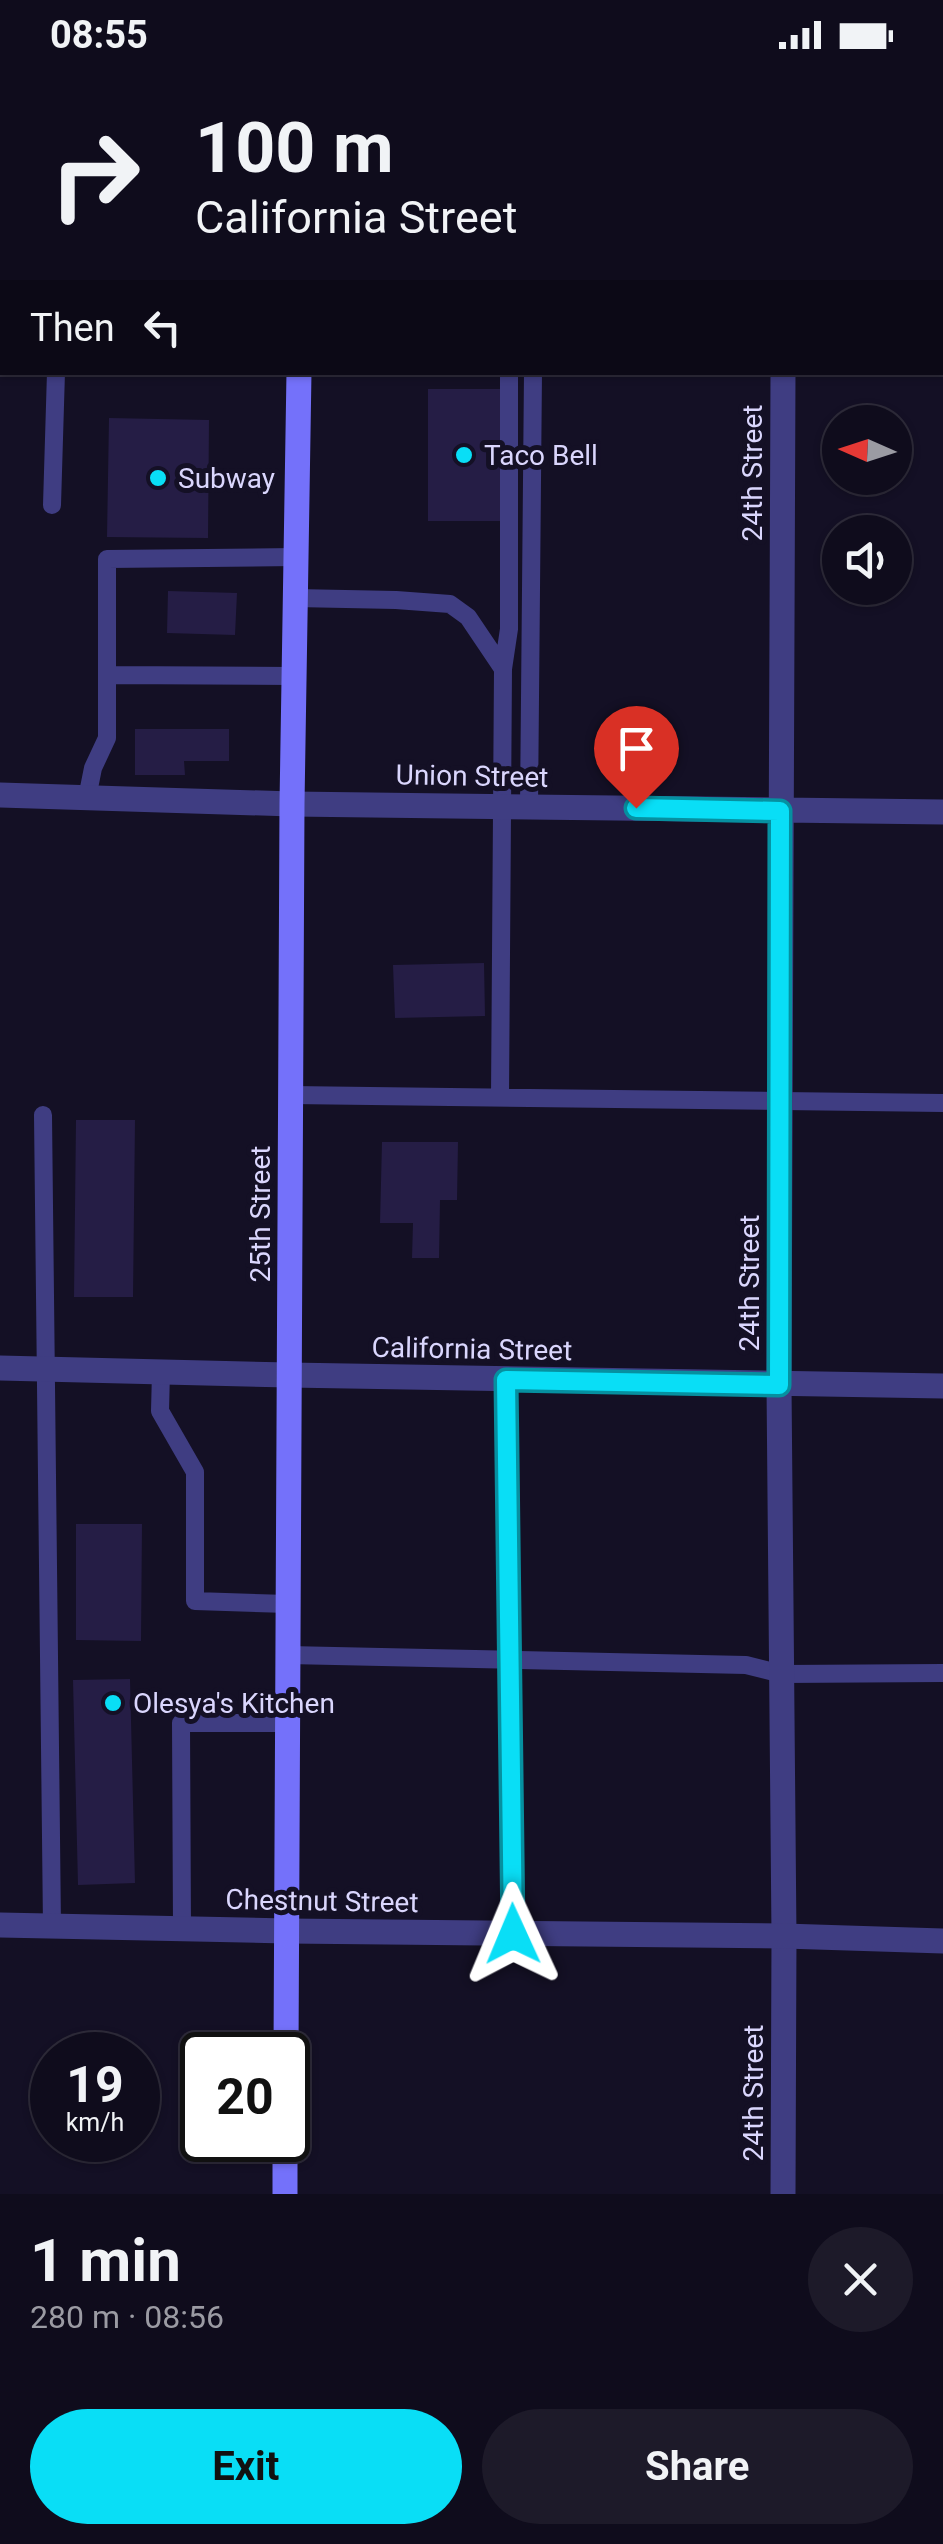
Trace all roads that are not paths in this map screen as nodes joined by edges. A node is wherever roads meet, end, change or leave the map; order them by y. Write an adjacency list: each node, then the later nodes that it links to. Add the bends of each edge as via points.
1 (56, 375): 6 (lane)
2 (299, 375): 7 (main road, 25th Street)
3 (510, 375): 9 (lane)
4 (533, 375): 16 (lane)
5 (783, 375): 17 (street, 24th Street)
6 (52, 505)
7 (296, 557): 8 (main road, 25th Street); 10 (lane, via 108,559)
8 (295, 598): 9 (lane, via 450,604 468,617); 11 (main road, 25th Street)
9 (503, 669): 15 (lane)
10 (108, 675): 11 (lane); 13 (lane, via 106,738)
11 (294, 676): 14 (main road, 25th Street)
12 (0, 795): 13 (street, Union Street)
13 (87, 798): 14 (street, Union Street)
14 (292, 804): 15 (street, Union Street); 19 (main road, 25th Street)
15 (501, 806): 16 (street, Union Street); 20 (lane)
16 (529, 807): 17 (street, Union Street)
17 (780, 811): 18 (street, Union Street); 21 (street, 24th Street)
18 (943, 812)
19 (290, 1095): 20 (lane); 27 (main road, 25th Street)
20 (500, 1097): 21 (lane)
21 (779, 1100): 22 (lane); 29 (street, 24th Street)
22 (943, 1102)
23 (44, 1115): 25 (lane)
24 (0, 1368): 25 (street, California Street)
25 (47, 1369): 26 (street, California Street); 38 (lane)
26 (161, 1372): 27 (street, California Street); 31 (lane, via 160,1411 195,1472 195,1601)
27 (289, 1375): 28 (street, California Street); 31 (main road, 25th Street)
28 (506, 1380): 29 (street, California Street); 33 (lane)
29 (779, 1385): 30 (street, California Street); 35 (street, 24th Street)
30 (943, 1386)
31 (288, 1604): 32 (main road, 25th Street)
32 (288, 1655): 33 (lane); 36 (main road, 25th Street)
33 (510, 1660): 35 (lane, via 746,1665); 41 (lane)
34 (943, 1673): 35 (lane)
35 (782, 1674): 42 (street, 24th Street)
36 (288, 1723): 39 (lane, via 181,1724); 40 (main road, 25th Street)
37 (0, 1926): 38 (street, Chestnut Street)
38 (52, 1926): 39 (street, Chestnut Street)
39 (182, 1929): 40 (street, Chestnut Street)
40 (287, 1931): 41 (street, Chestnut Street); 44 (main road, 25th Street)
41 (513, 1934): 42 (street, Chestnut Street)
42 (784, 1936): 43 (street, Chestnut Street); 47 (street, 24th Street)
43 (943, 1941)
44 (286, 2032)
45 (285, 2162): 46 (main road)
46 (285, 2194)
47 (782, 2194)

